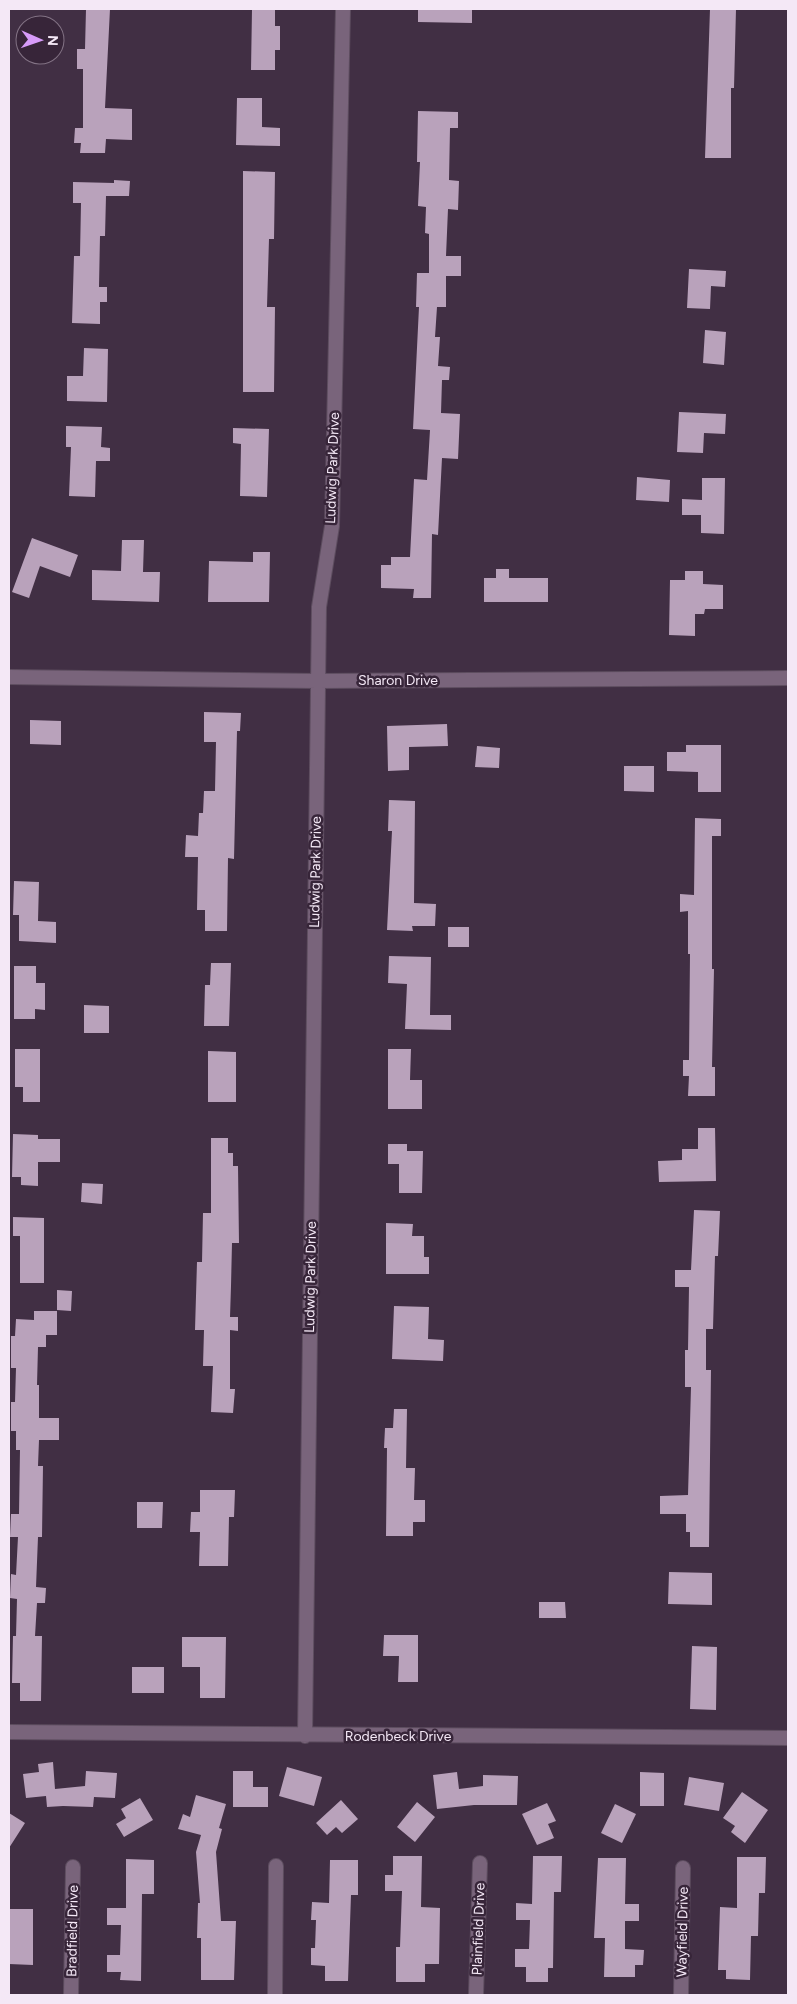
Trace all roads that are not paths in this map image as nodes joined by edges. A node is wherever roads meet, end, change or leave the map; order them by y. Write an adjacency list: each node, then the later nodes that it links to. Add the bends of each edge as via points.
1 (343, 9): 4 (street, Ludwig Park Drive, via 332,526 318,607)
2 (9, 677): 4 (street, Sharon Drive)
3 (788, 678): 4 (street, Sharon Drive)
4 (317, 681): 6 (street, Ludwig Park Drive)
5 (9, 1732): 6 (street, Rodenbeck Drive)
6 (305, 1736): 7 (street, Rodenbeck Drive)
7 (788, 1738)
8 (480, 1863): 14 (street, Plainfield Drive)
9 (276, 1866): 13 (street)
10 (73, 1867): 12 (street, Bradfield Drive)
11 (683, 1868): 15 (street, Wayfield Drive)
12 (71, 1995)
13 (275, 1995)
14 (476, 1995)
15 (681, 1995)

